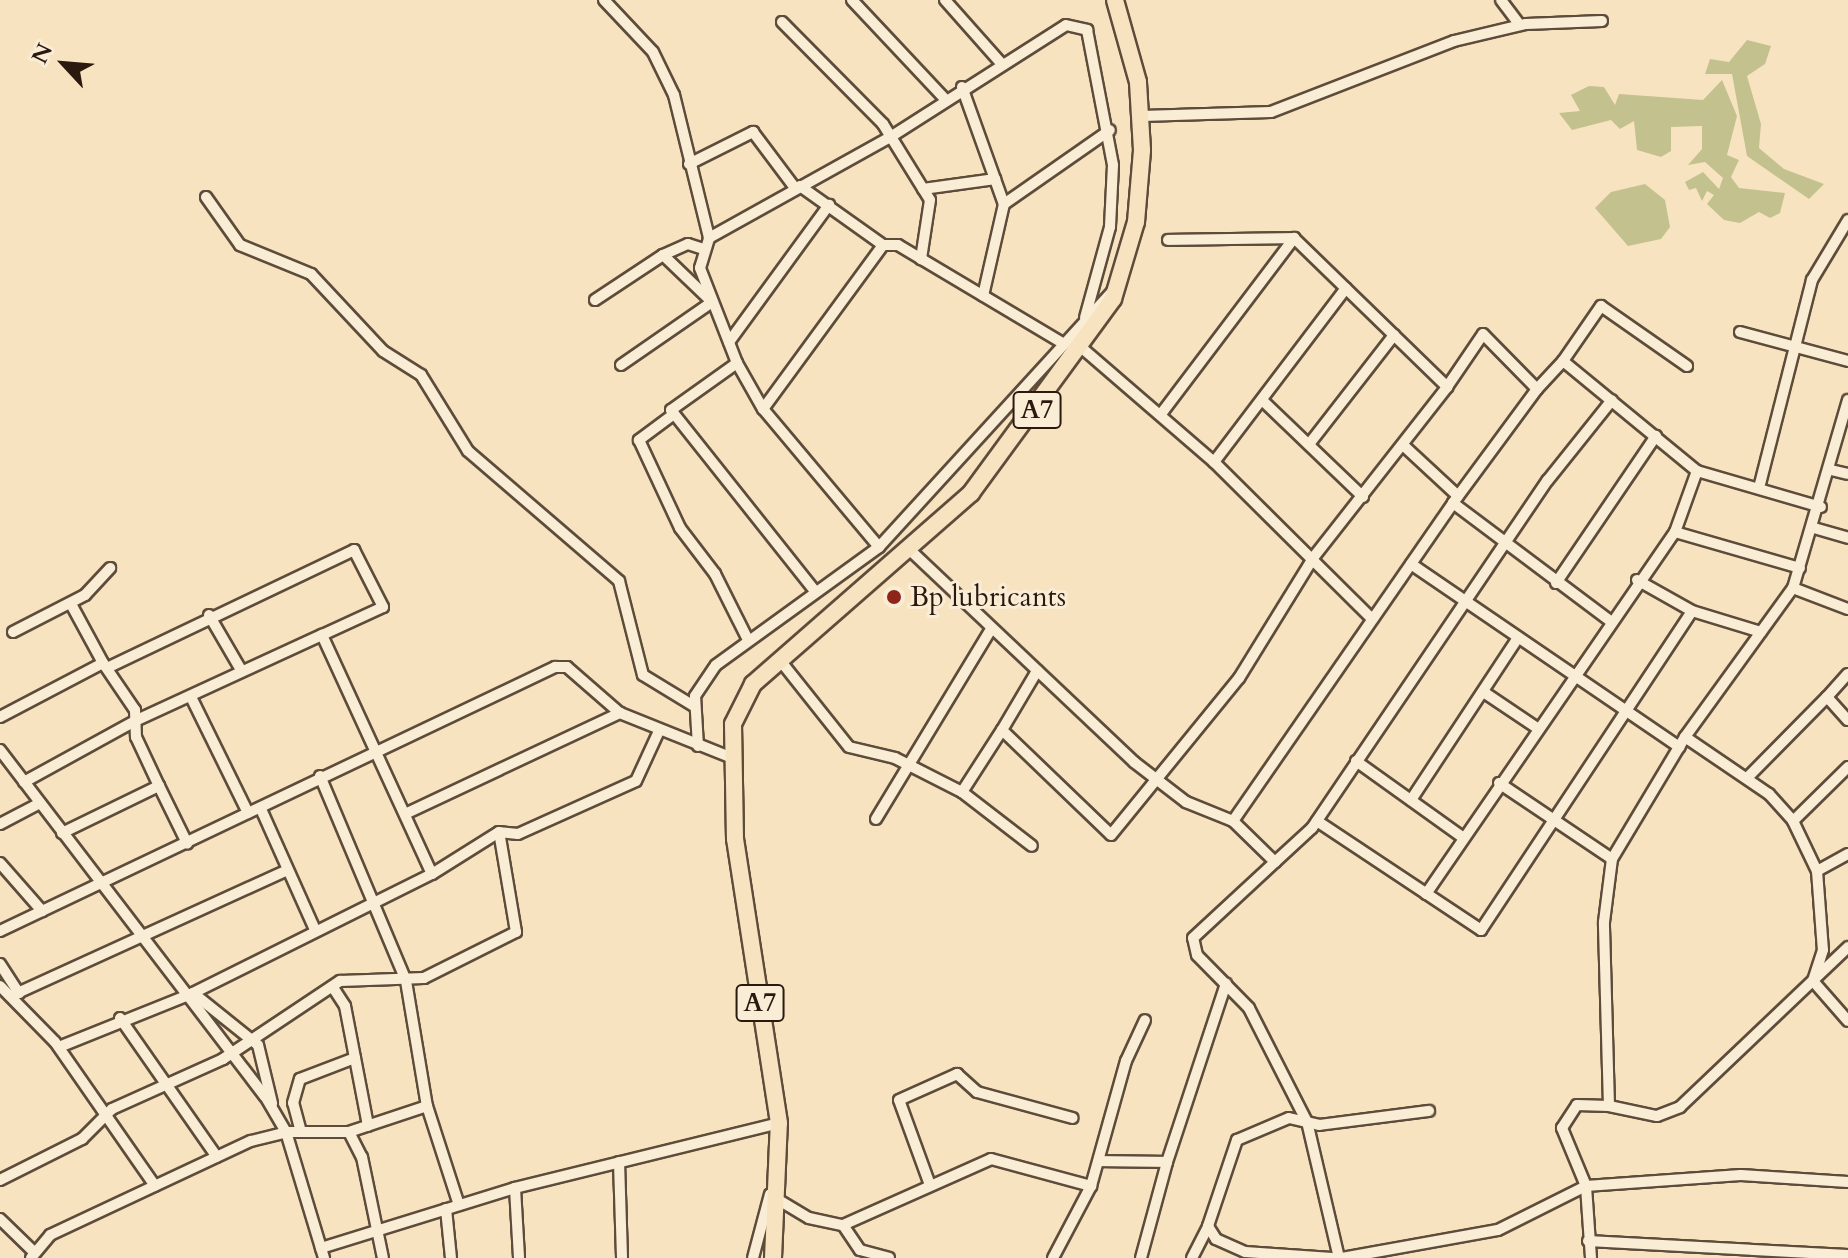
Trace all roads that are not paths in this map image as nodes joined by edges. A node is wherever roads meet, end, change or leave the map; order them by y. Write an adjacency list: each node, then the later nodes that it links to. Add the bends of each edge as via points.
1 (604, 0): 15 (street, via 653,52 686,126)
2 (852, 0): 11 (street)
3 (945, 0): 9 (street)
4 (1115, 0): 12 (highway, A7)
5 (1501, 0): 8 (street)
6 (1602, 21): 8 (street)
7 (782, 22): 14 (street)
8 (1520, 25): 12 (street, via 1454,41 1271,112)
9 (1000, 62): 10 (street); 13 (street, via 1066,25 1087,30)
10 (962, 87): 11 (street); 16 (street)
11 (945, 99): 14 (street)
12 (1142, 116): 30 (highway, A7, via 1136,222)
13 (1110, 130): 20 (street); 35 (street, via 1110,227)
14 (892, 136): 17 (street); 18 (street)
15 (689, 164): 17 (street, via 753,132); 23 (street)
16 (995, 179): 18 (street); 20 (street)
17 (798, 187): 21 (street); 23 (street)
18 (923, 189): 29 (street, via 930,200)
19 (206, 197): 102 (street, via 240,245 311,274 383,351 421,375 468,451 619,581 643,675)
20 (1004, 204): 32 (street)
21 (829, 205): 26 (street); 38 (street)
22 (1848, 220): 40 (street, via 1812,280)
23 (709, 238): 27 (street)
24 (1294, 238): 25 (street); 31 (street); 54 (street)
25 (1168, 240)
26 (883, 245): 29 (street); 52 (street)
27 (700, 248): 28 (street, via 688,244); 34 (street)
28 (663, 255): 33 (street); 34 (street)
29 (921, 259): 32 (street)
30 (1117, 288): 35 (street); 41 (highway, A7)
31 (1346, 288): 37 (street); 49 (street)
32 (983, 296): 39 (street)
33 (595, 300)
34 (712, 302): 38 (street); 45 (street)
35 (1085, 318): 39 (street)
36 (1740, 332): 40 (street)
37 (1394, 335): 47 (street); 56 (street)
38 (729, 342): 44 (street)
39 (1061, 342): 70 (street)
40 (1795, 347): 43 (street); 62 (street)
41 (1082, 348): 54 (street); 71 (highway, A7, via 971,493)
42 (1563, 361): 46 (street, via 1601,306); 48 (street); 50 (street)
43 (1848, 361)
44 (737, 363): 52 (street); 53 (street)
45 (621, 365)
46 (1687, 366)
47 (1447, 387): 48 (street, via 1483,334); 57 (street)
48 (1537, 389): 64 (street)
49 (1262, 400): 56 (street); 58 (street)
50 (1612, 400): 55 (street); 69 (street)
51 (1848, 402): 59 (street)
52 (763, 409): 70 (street)
53 (674, 414): 79 (street); 91 (street, via 639,440 680,528 715,574)
54 (1161, 414): 58 (street)
55 (1656, 436): 60 (street); 77 (street)
56 (1310, 443): 63 (street)
57 (1403, 445): 63 (street); 64 (street)
58 (1214, 462): 72 (street)
59 (1831, 470): 61 (street); 65 (street)
60 (1697, 471): 62 (street); 67 (street)
61 (1848, 474)
62 (1759, 488): 65 (street)
63 (1363, 497): 72 (street)
64 (1456, 499): 69 (street); 73 (street)
65 (1821, 507): 66 (street)
66 (1814, 528): 68 (street); 75 (street)
67 (1675, 532): 75 (street); 76 (street)
68 (1848, 538)
69 (1504, 545): 77 (street); 80 (street)
70 (879, 547): 79 (street)
71 (910, 550): 87 (street); 93 (highway, A7)
72 (1313, 558): 85 (street); 122 (street, via 1239,678)
73 (1411, 564): 80 (street); 85 (street)
74 (110, 568): 81 (street)
75 (1800, 568): 78 (street)
76 (1637, 580): 83 (street); 86 (street)
77 (1556, 583): 86 (street)
78 (1793, 588): 82 (street); 89 (street)
79 (815, 591): 91 (street)
80 (1466, 603): 92 (street); 117 (street)
81 (71, 604): 88 (street); 94 (street)
82 (1848, 609)
83 (1692, 611): 89 (street); 103 (street)
84 (209, 615): 90 (street, via 354,550 383,607); 94 (street); 95 (street)
85 (1370, 617): 134 (street)
86 (1609, 620): 98 (street)
87 (991, 629): 96 (street); 118 (street)
88 (13, 632)
89 (1761, 632): 111 (street)
90 (322, 635): 95 (street); 115 (street)
91 (747, 638): 102 (street, via 716,665)
92 (1518, 638): 98 (street); 99 (street)
93 (779, 659): 116 (highway, A7, via 753,684 733,724); 118 (street, via 849,747)
94 (105, 666): 105 (street); 106 (street)
95 (241, 670): 100 (street)
96 (1037, 671): 109 (street); 122 (street)
97 (1848, 674): 101 (street)
98 (1572, 675): 103 (street); 108 (street)
99 (1485, 693): 108 (street); 127 (street)
100 (191, 697): 106 (street); 130 (street)
101 (1827, 697): 107 (street); 121 (street)
102 (694, 706): 112 (street)
103 (1626, 712): 113 (street); 133 (street)
104 (620, 713): 110 (street); 115 (street, via 567,667 555,667); 131 (street)
105 (0, 717)
106 (137, 720): 123 (street); 125 (street, via 136,737)
107 (1848, 720)
108 (1537, 728): 124 (street)
109 (1002, 730): 122 (street, via 1111,835); 126 (street)
110 (659, 731): 112 (street); 138 (street, via 636,781 518,834)
111 (1685, 737): 113 (street); 121 (street)
112 (698, 746): 116 (street)
113 (1679, 747): 144 (street)
114 (0, 750): 123 (street)
115 (377, 752): 120 (street); 131 (street)
116 (730, 753): 181 (highway, A7, via 735,839)
117 (1356, 761): 127 (street); 135 (street)
118 (906, 763): 126 (street); 132 (street)
119 (1848, 767): 136 (street)
120 (320, 776): 129 (street); 152 (street)
121 (1748, 777): 136 (street)
122 (1157, 781): 134 (street, via 1218,821)
123 (24, 782): 128 (street)
124 (1499, 783): 133 (street); 140 (street)
125 (159, 786): 139 (street); 141 (street)
126 (962, 792): 142 (street)
127 (1411, 800): 140 (street)
128 (40, 803): 137 (street); 139 (street)
129 (261, 809): 130 (street); 147 (street)
130 (248, 813): 141 (street)
131 (405, 814): 149 (street)
132 (876, 819)
133 (1554, 820): 144 (street); 151 (street, via 1481,930)
134 (1233, 821): 145 (street)
135 (1317, 821): 145 (street); 151 (street)
136 (1793, 821): 148 (street)
137 (0, 824)
138 (499, 832): 149 (street); 159 (street, via 516,932)
139 (62, 833): 150 (street)
140 (1462, 837): 151 (street)
141 (187, 843): 150 (street)
142 (1032, 846)
143 (1848, 854): 148 (street)
144 (1612, 859): 175 (street, via 1604,922)
145 (1275, 862): 161 (street, via 1193,938 1197,955)
146 (0, 863): 153 (street)
147 (288, 870): 154 (street); 156 (street)
148 (1817, 871): 160 (street, via 1823,950)
149 (432, 874): 152 (street)
150 (100, 884): 153 (street); 156 (street)
151 (1426, 894)
152 (375, 900): 154 (street); 159 (street)
153 (42, 911): 155 (street)
154 (315, 930): 164 (street)
155 (0, 931)
156 (144, 937): 164 (street); 165 (street)
157 (1848, 947): 160 (street)
158 (0, 964): 165 (street)
159 (406, 981): 163 (street, via 355,976); 174 (street)
160 (1813, 981): 168 (street); 175 (street, via 1680,1107 1657,1116)
161 (1226, 984): 180 (street, via 1263,1031); 189 (street)
162 (0, 986): 165 (street)
163 (334, 989): 169 (street); 172 (street)
164 (193, 993): 166 (street); 169 (street); 171 (street)
165 (15, 995): 170 (street)
166 (120, 1018): 170 (street); 173 (street)
167 (1145, 1020): 187 (street, via 1126,1061)
168 (1848, 1021)
169 (252, 1037): 171 (street); 176 (street, via 264,1058)
170 (59, 1047): 178 (street)
171 (234, 1051): 173 (street); 176 (street)
172 (355, 1058): 182 (street); 184 (street, via 300,1079 293,1103)
173 (169, 1083): 178 (street); 186 (street)
174 (427, 1106): 182 (street); 199 (street)
175 (1609, 1106): 196 (street, via 1577,1105 1562,1128)
176 (273, 1109): 183 (street)
177 (1429, 1111): 180 (street)
178 (106, 1115): 191 (street, via 82,1139); 194 (street)
179 (1073, 1118): 193 (street, via 977,1092 957,1074 899,1100)
180 (1307, 1122): 203 (street, via 1289,1118 1237,1140); 221 (street)
181 (779, 1123): 188 (street); 190 (highway, A7)
182 (368, 1126): 185 (street)
183 (286, 1132): 184 (street); 186 (street); 206 (street)
184 (301, 1132): 185 (street)
185 (349, 1132): 204 (street)
186 (217, 1157): 194 (street)
187 (1099, 1161): 189 (street); 195 (street)
188 (619, 1162): 197 (street); 213 (street)
189 (1167, 1162): 218 (street)
190 (778, 1165): 198 (highway, A7); 214 (street)
191 (0, 1180)
192 (1848, 1182): 196 (street, via 1741,1175)
193 (930, 1185): 195 (street, via 991,1159); 202 (street)
194 (155, 1186): 208 (street)
195 (1091, 1186): 217 (street)
196 (1586, 1186): 205 (street); 221 (street, via 1498,1230)
197 (515, 1188): 199 (street); 212 (street)
198 (777, 1199): 202 (street, via 809,1218); 215 (highway, A7)
199 (459, 1205): 200 (street)
200 (446, 1209): 204 (street); 211 (street)
201 (0, 1219): 208 (street)
202 (843, 1225): 216 (street, via 860,1250)
203 (1208, 1226): 219 (street); 220 (street, via 1216,1239 1245,1252)
204 (381, 1229): 206 (street); 210 (street)
205 (1588, 1241): 207 (street); 222 (street)
206 (322, 1253)
207 (1680, 1253): 209 (street)
208 (32, 1254)
209 (1848, 1255)
210 (383, 1258)
211 (451, 1258)
212 (519, 1258)
213 (622, 1258)
214 (753, 1258)
215 (773, 1258)
216 (889, 1258)
217 (1053, 1258)
218 (1141, 1258)
219 (1192, 1258)
220 (1332, 1258)
221 (1340, 1258)
222 (1591, 1258)

